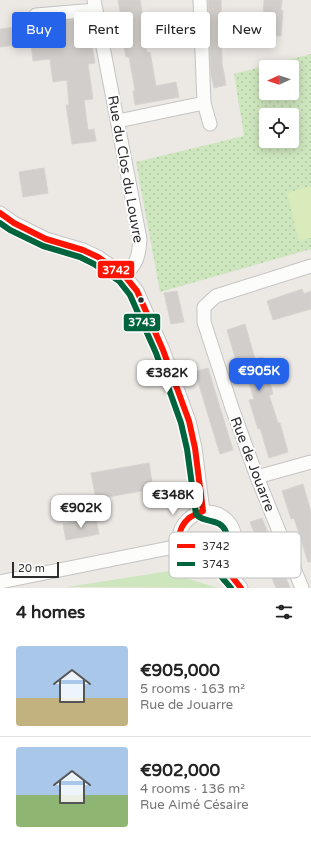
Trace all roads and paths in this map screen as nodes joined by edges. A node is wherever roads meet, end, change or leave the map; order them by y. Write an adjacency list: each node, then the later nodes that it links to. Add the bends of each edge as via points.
1 (200, 0): 4 (street)
2 (95, 5): 3 (street); 5 (street, Rue du Clos du Louvre)
3 (54, 12)
4 (204, 103): 5 (street); 6 (street)
5 (118, 121): 9 (street, Rue du Clos du Louvre, via 140,239 140,252 132,269)
6 (210, 124)
7 (0, 213): 9 (street, via 14,223 46,238 98,257)
8 (311, 266): 11 (street, Rue de Jouarre, via 216,296 204,308 204,322)
9 (124, 275): 12 (street, via 137,291 181,396 195,448)
10 (311, 462): 11 (street)
11 (257, 477): 15 (street, Rue de Jouarre)
12 (203, 511): 13 (street, via 186,520); 14 (street, via 222,515)
13 (180, 532)
14 (234, 532)
15 (279, 532)
16 (169, 548): 19 (street)
17 (233, 578): 20 (street)
18 (298, 578): 21 (street, Rue de Jouarre)
19 (0, 582)
20 (241, 588)
21 (302, 588)

